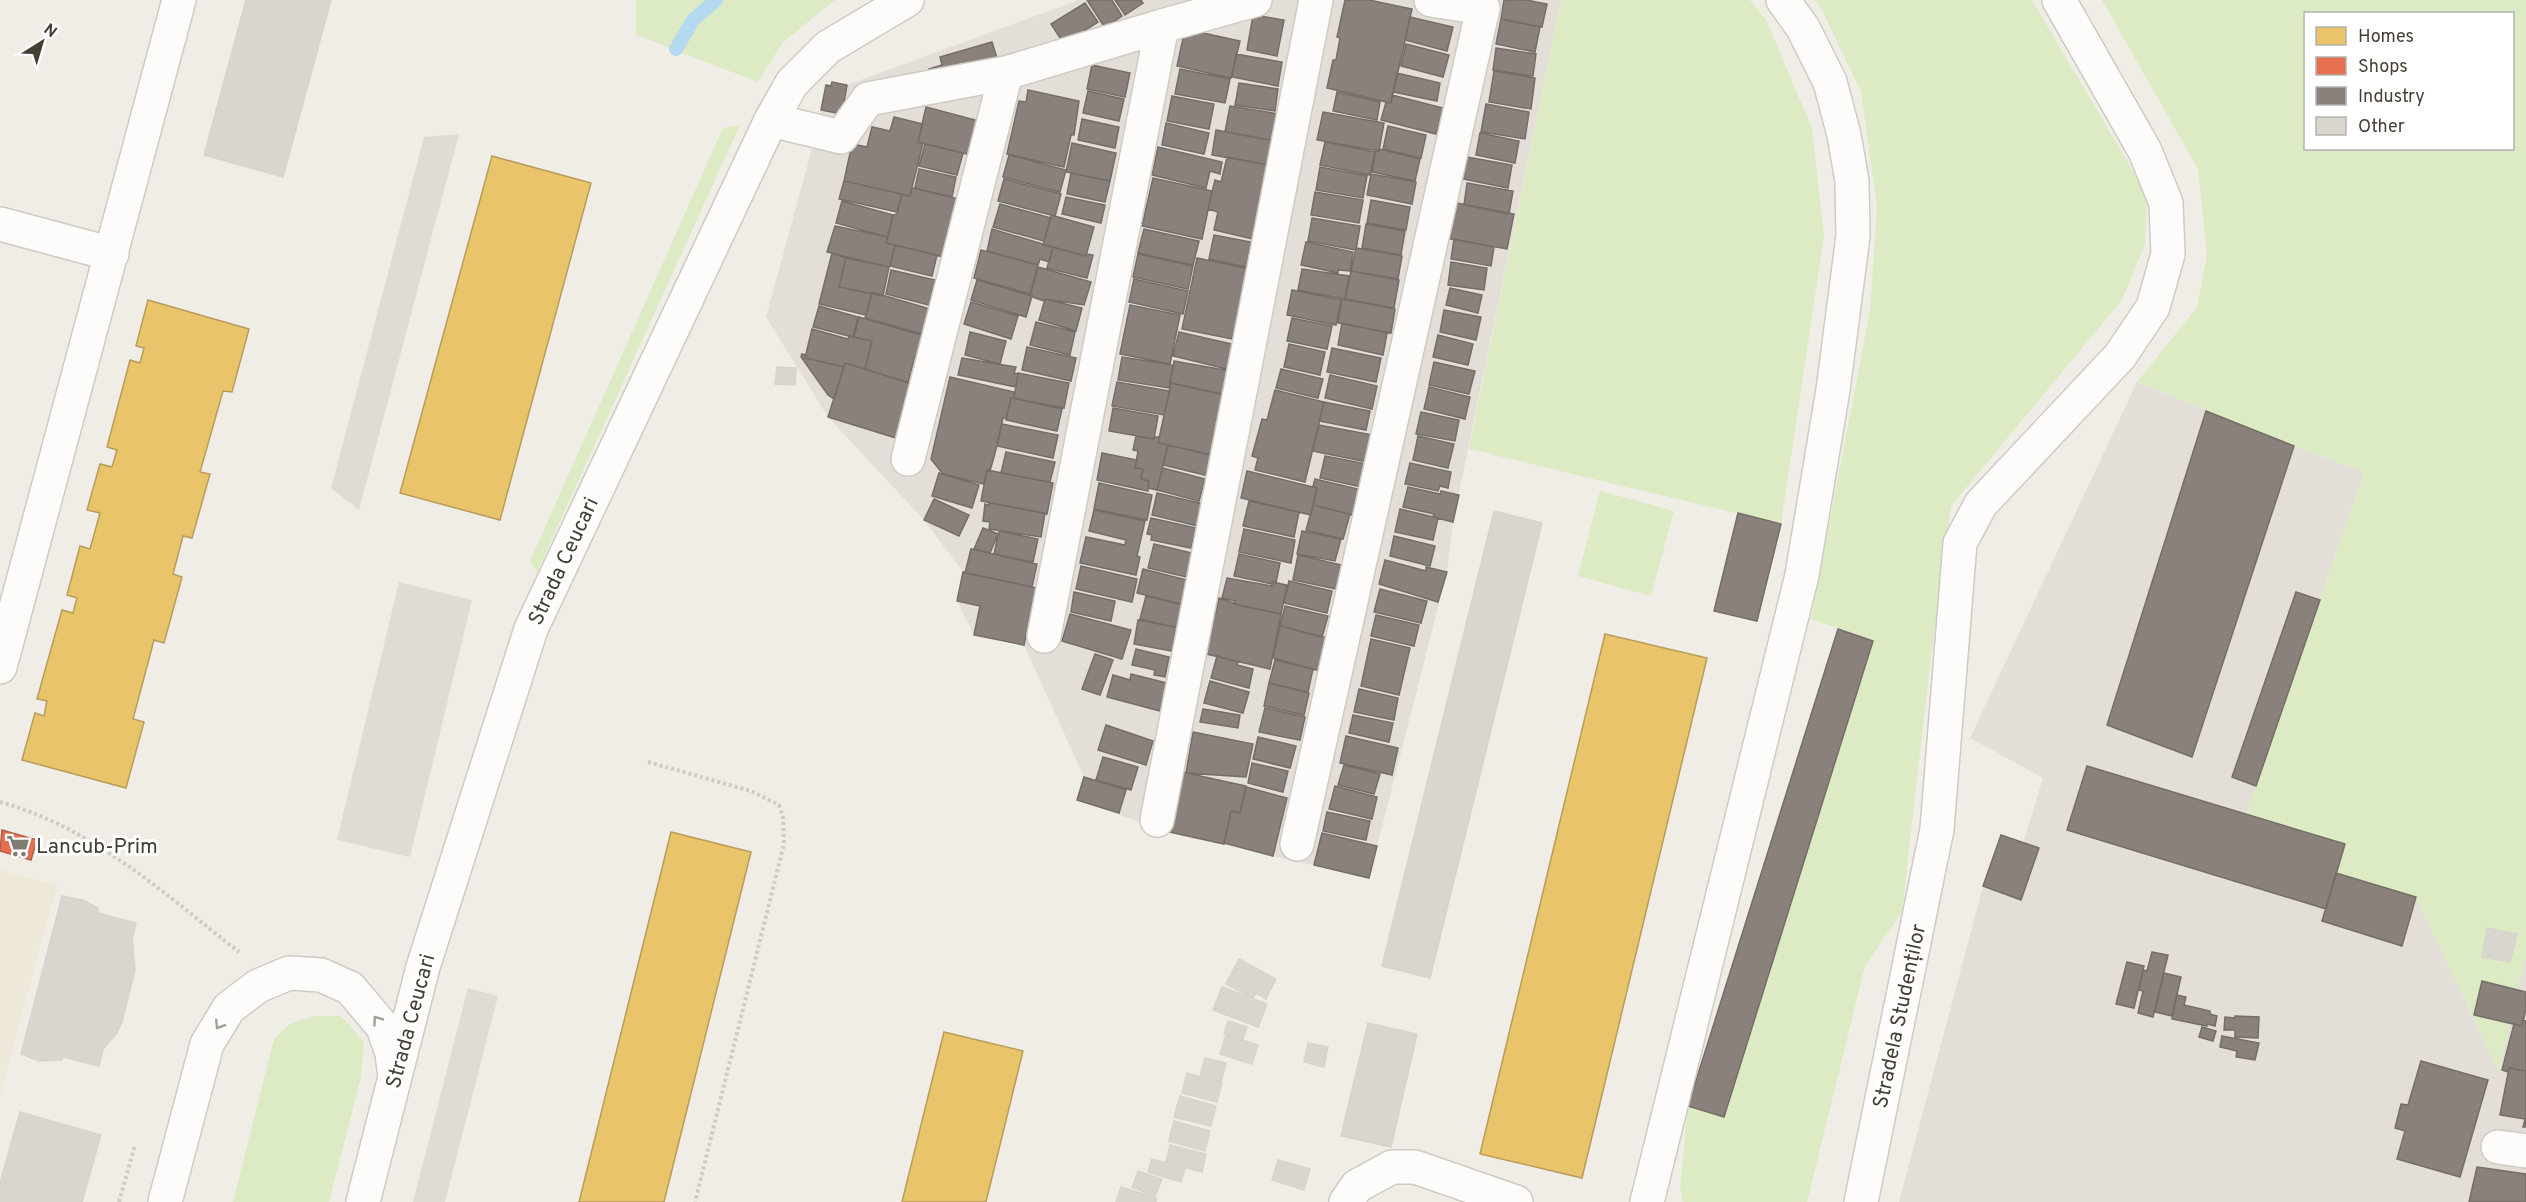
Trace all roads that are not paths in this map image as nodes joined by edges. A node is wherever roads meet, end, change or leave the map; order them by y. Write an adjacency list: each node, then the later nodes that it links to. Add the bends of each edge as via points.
1 (179, 0): 12 (street)
2 (907, 0): 10 (street, Strada Ceucari, via 828,47 792,83)
3 (1255, 0): 8 (street)
4 (1316, 0): 16 (street)
5 (1431, 0): 17 (street, via 1483,8)
6 (1784, 0): 23 (street, via 1830,82 1845,135 1852,181 1853,236 1833,390 1802,575)
7 (2059, 0): 24 (street, Stradela Studenților, via 2145,151 2166,203 2168,254 2153,307 2120,356 1981,504 1960,543 1937,829)
8 (1162, 26): 9 (street); 14 (street)
9 (1006, 73): 10 (street, via 868,99 841,137); 13 (street)
10 (771, 120): 18 (street, Strada Ceucari, via 531,629 423,967)
11 (0, 224): 12 (street)
12 (112, 254): 15 (street)
13 (908, 459)
14 (1044, 636)
15 (0, 668)
16 (1157, 820)
17 (1298, 844)
18 (395, 1075): 19 (street, one-way to 19, via 383,1027 350,988 321,975 289,973 258,986 229,1008 207,1044); 20 (street, Strada Ceucari)
19 (165, 1202)
20 (363, 1202)
21 (1346, 1202): 22 (street, via 1357,1186 1392,1167 1415,1167)
22 (1516, 1202)
23 (1647, 1202)
24 (1861, 1202)

